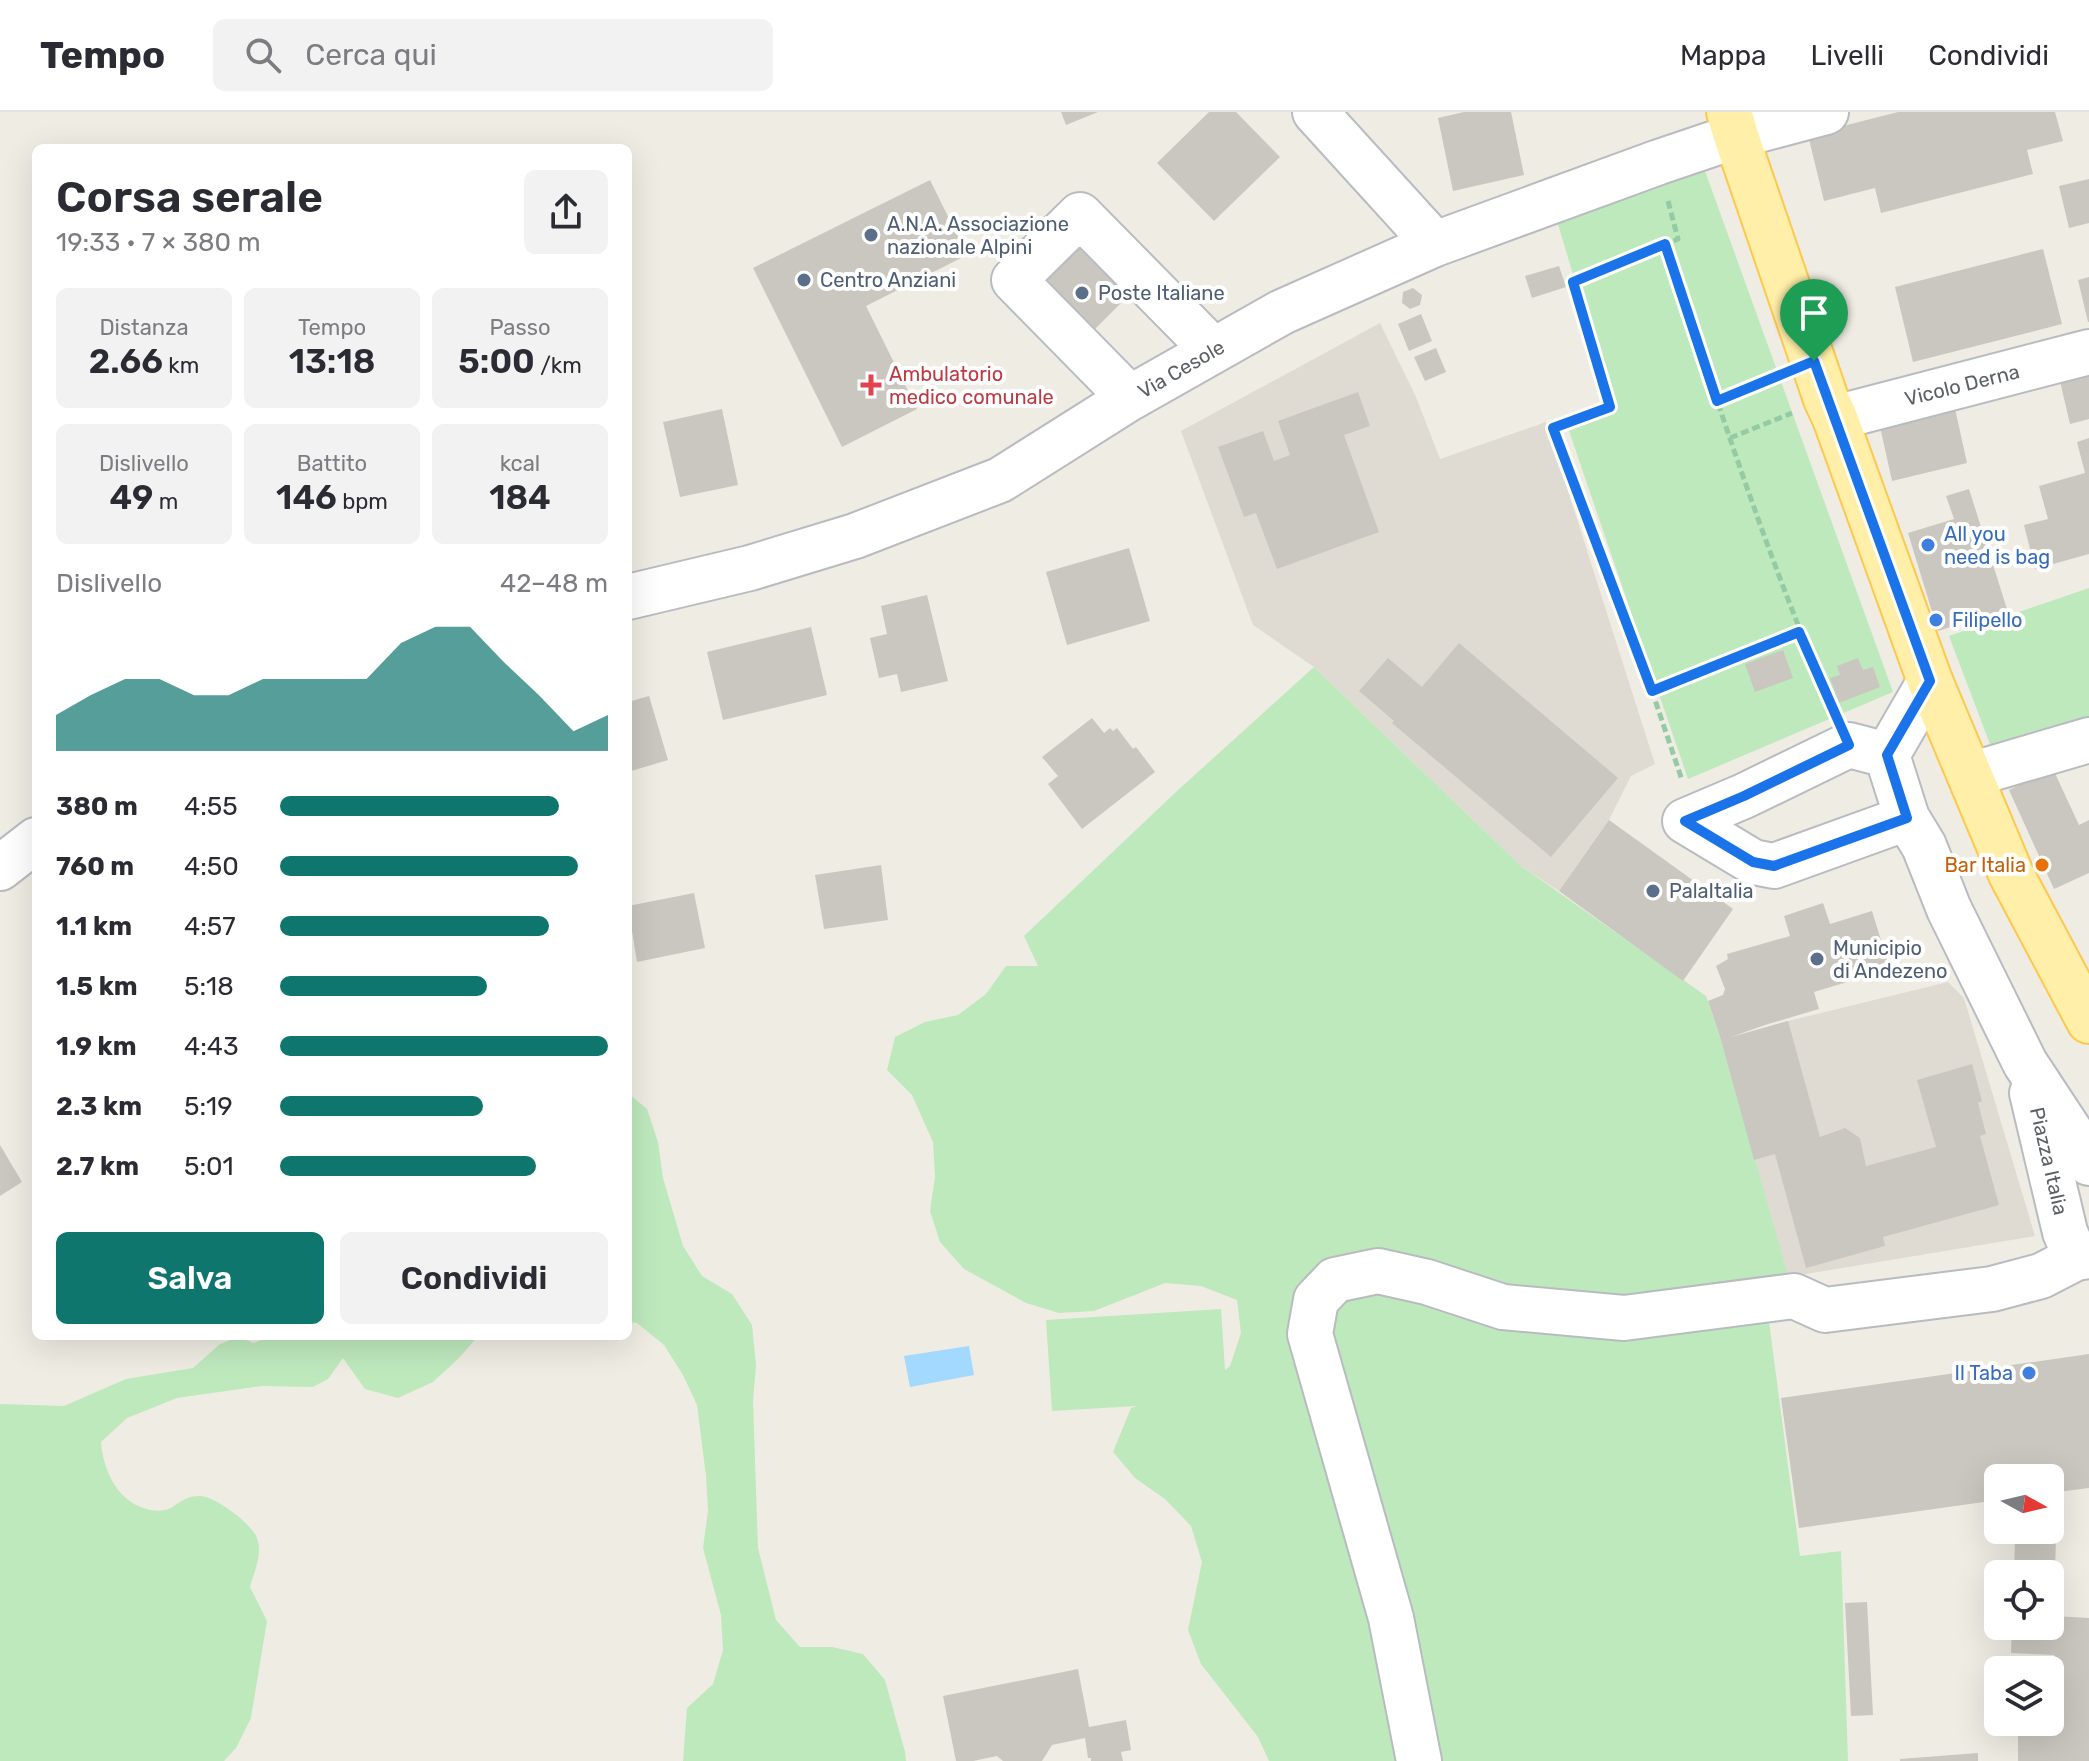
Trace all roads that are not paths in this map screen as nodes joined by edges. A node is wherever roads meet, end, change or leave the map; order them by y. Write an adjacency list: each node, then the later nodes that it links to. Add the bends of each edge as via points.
1 (1315, 112): 4 (street)
2 (1826, 112): 3 (street, Via Cesole)
3 (1733, 124): 4 (street, Via Cesole, via 1659,162); 7 (main road)
4 (1435, 244): 5 (street, Via Cesole, via 1282,312)
5 (1213, 350): 8 (street, Via Cesole); 8 (street, via 1080,215 1014,280)
6 (2089, 352): 7 (street, Vicolo Derna)
7 (1825, 393): 10 (main road)
8 (1130, 398): 9 (street, Via Cesole, via 1000,480 855,536)
9 (632, 596)
10 (1930, 681): 12 (street); 13 (main road)
11 (2089, 740): 13 (street)
12 (1868, 750): 14 (street, Piazza Italia); 14 (street, via 1685,821 1753,862 1774,866)
13 (1970, 775): 17 (main road, via 2011,874)
14 (1907, 818): 18 (street, Piazza Italia)
15 (32, 843): 16 (street)
16 (0, 868)
17 (2089, 1021)
18 (2025, 1063): 19 (street, Piazza Italia); 20 (street, Piazza Italia, via 2065,1232)
19 (2089, 1163)
20 (2083, 1257): 21 (street, via 1992,1289 1825,1310 1794,1296 1624,1318 1503,1307 1378,1271 1335,1280 1316,1300 1310,1334 1391,1618)
21 (1419, 1761)

